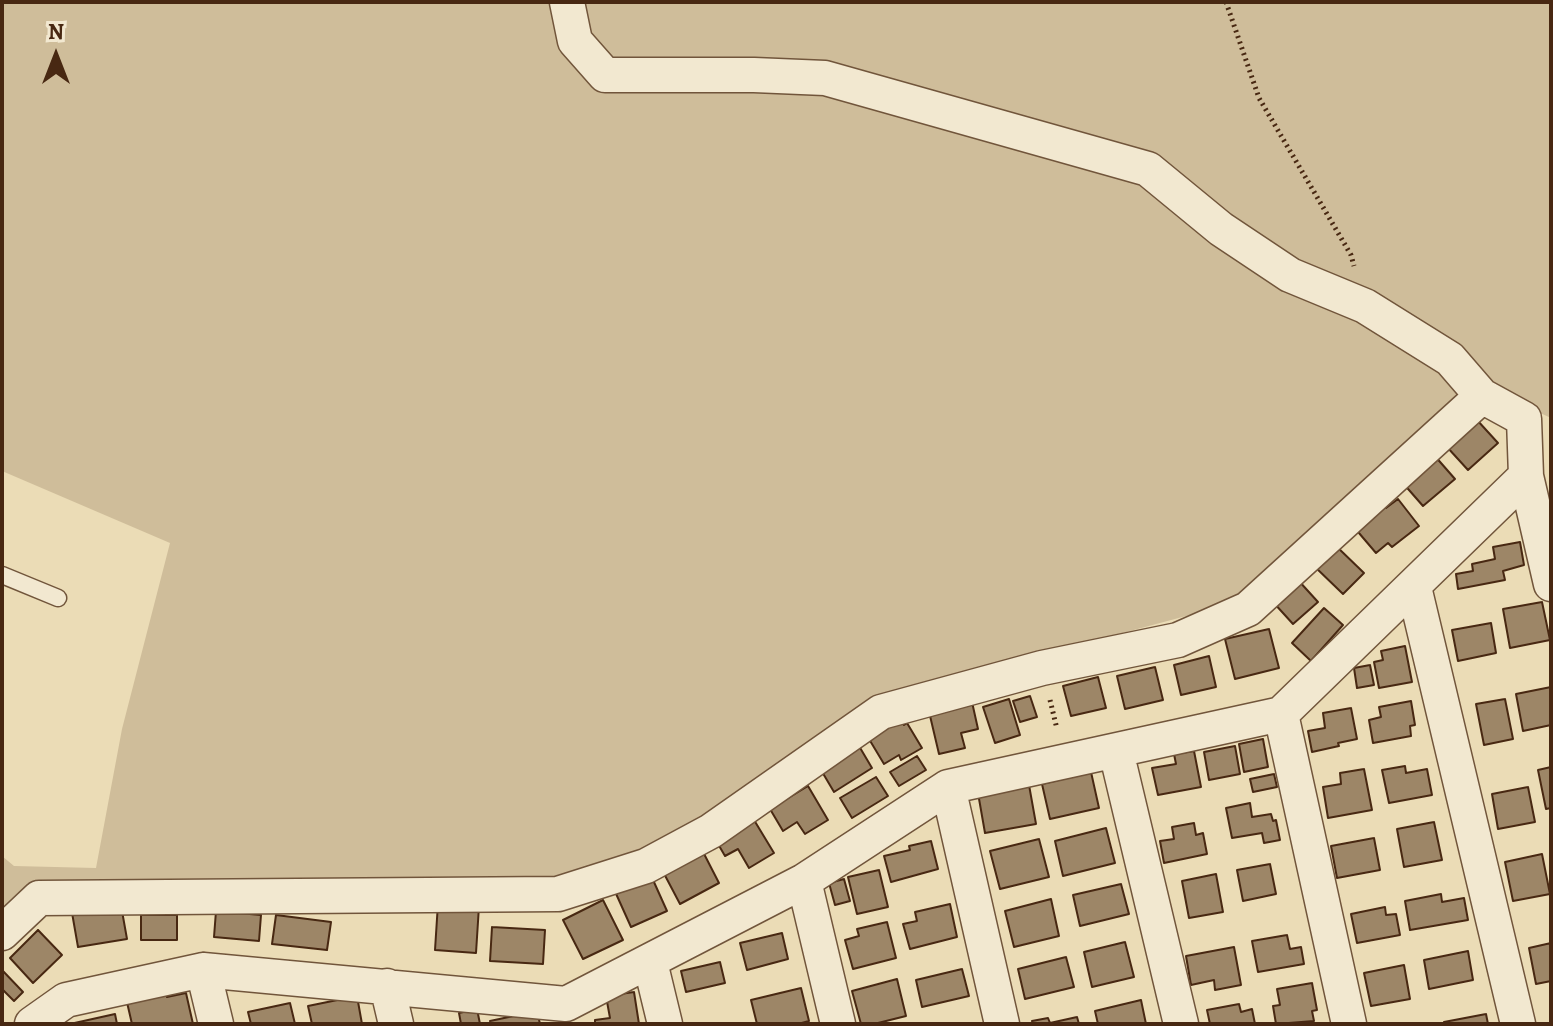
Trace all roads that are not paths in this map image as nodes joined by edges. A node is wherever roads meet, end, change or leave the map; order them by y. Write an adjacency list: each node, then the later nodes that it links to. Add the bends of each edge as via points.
1 (567, 2): 2 (street, via 575,41 605,75 825,78 1148,169 1221,229 1290,275 1365,306 1450,359)
2 (1482, 396): 3 (street); 13 (street, via 1248,609 1178,640 1042,668 881,712 711,831 646,866 558,894 39,898)
3 (1537, 425): 4 (street)
4 (1526, 476): 6 (street); 7 (street)
5 (2, 575): 8 (lane)
6 (1551, 584)
7 (1414, 587): 9 (street); 26 (street)
8 (58, 598)
9 (1281, 714): 10 (street); 25 (street)
10 (1116, 751): 11 (street); 24 (street)
11 (948, 787): 12 (street); 23 (street)
12 (804, 881): 14 (street); 22 (street)
13 (2, 933)
14 (650, 962): 17 (street); 21 (street)
15 (203, 970): 16 (street); 18 (street, via 66,1000); 19 (street)
16 (387, 986): 17 (street); 20 (street)
17 (568, 1014)
18 (33, 1024)
19 (216, 1024)
20 (396, 1024)
21 (665, 1024)
22 (838, 1024)
23 (1002, 1024)
24 (1181, 1024)
25 (1349, 1024)
26 (1518, 1024)

